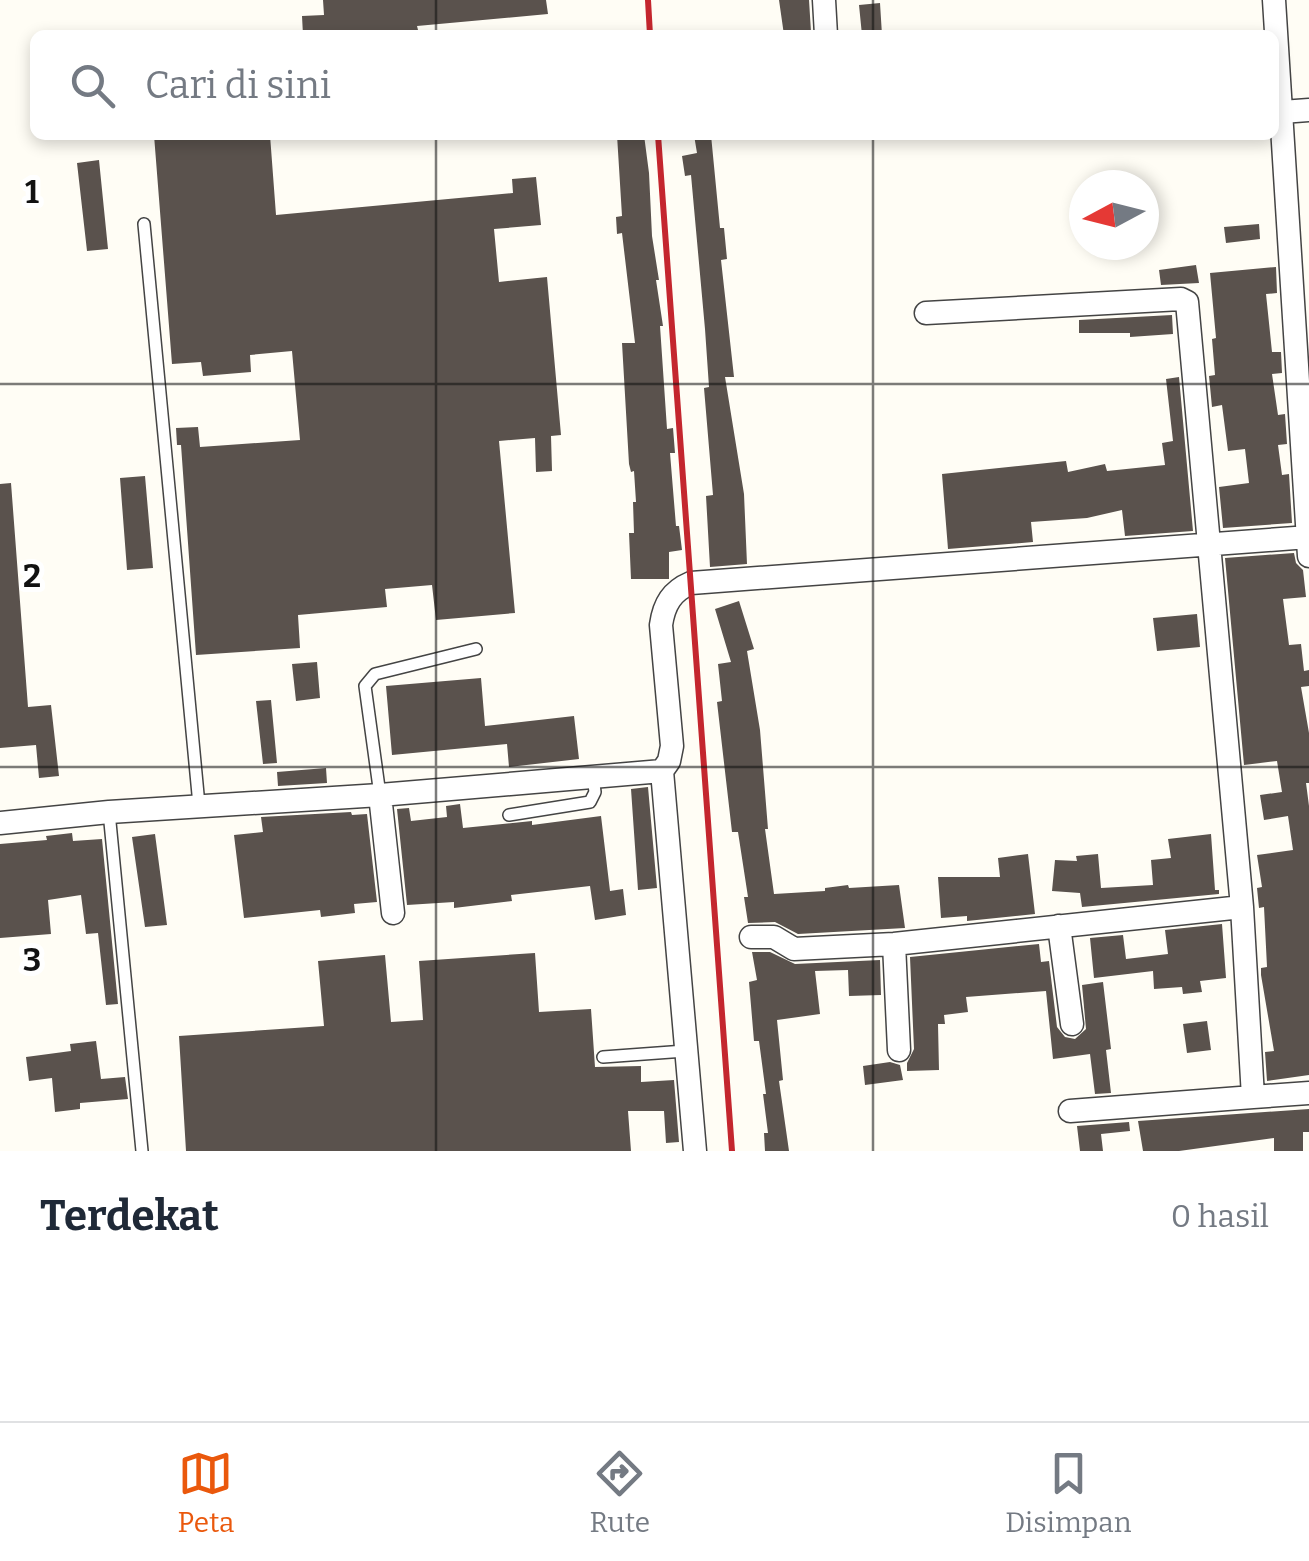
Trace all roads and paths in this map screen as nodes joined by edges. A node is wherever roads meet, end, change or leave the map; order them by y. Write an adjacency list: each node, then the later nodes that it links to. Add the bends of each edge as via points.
1 (824, 0): 3 (street)
2 (1274, 0): 4 (street)
3 (826, 30)
4 (1276, 30)
5 (1279, 70): 7 (street)
6 (1309, 110): 7 (street)
7 (1282, 112): 10 (street)
8 (144, 224): 18 (lane)
9 (926, 313): 13 (street, via 1187,302)
10 (1302, 332): 11 (street)
11 (1304, 412): 12 (street)
12 (1308, 544): 13 (street)
13 (1211, 545): 15 (street, via 678,588 661,625 672,746); 22 (street)
14 (476, 649): 17 (lane, via 375,674 366,686)
15 (662, 770): 16 (street); 29 (street)
16 (593, 777): 17 (street); 20 (lane, via 590,802)
17 (380, 795): 18 (street); 23 (street)
18 (199, 805): 19 (street)
19 (109, 812): 21 (street); 34 (lane)
20 (509, 815)
21 (0, 824)
22 (1242, 907): 24 (street); 32 (street)
23 (393, 913)
24 (1059, 926): 26 (street); 27 (street)
25 (751, 937): 26 (street, via 774,937 794,948)
26 (894, 944): 28 (street)
27 (1072, 1024)
28 (899, 1050)
29 (685, 1051): 30 (lane); 35 (street)
30 (604, 1057)
31 (1309, 1092): 32 (street)
32 (1253, 1096): 33 (street)
33 (1070, 1111)
34 (142, 1151)
35 (695, 1151)

